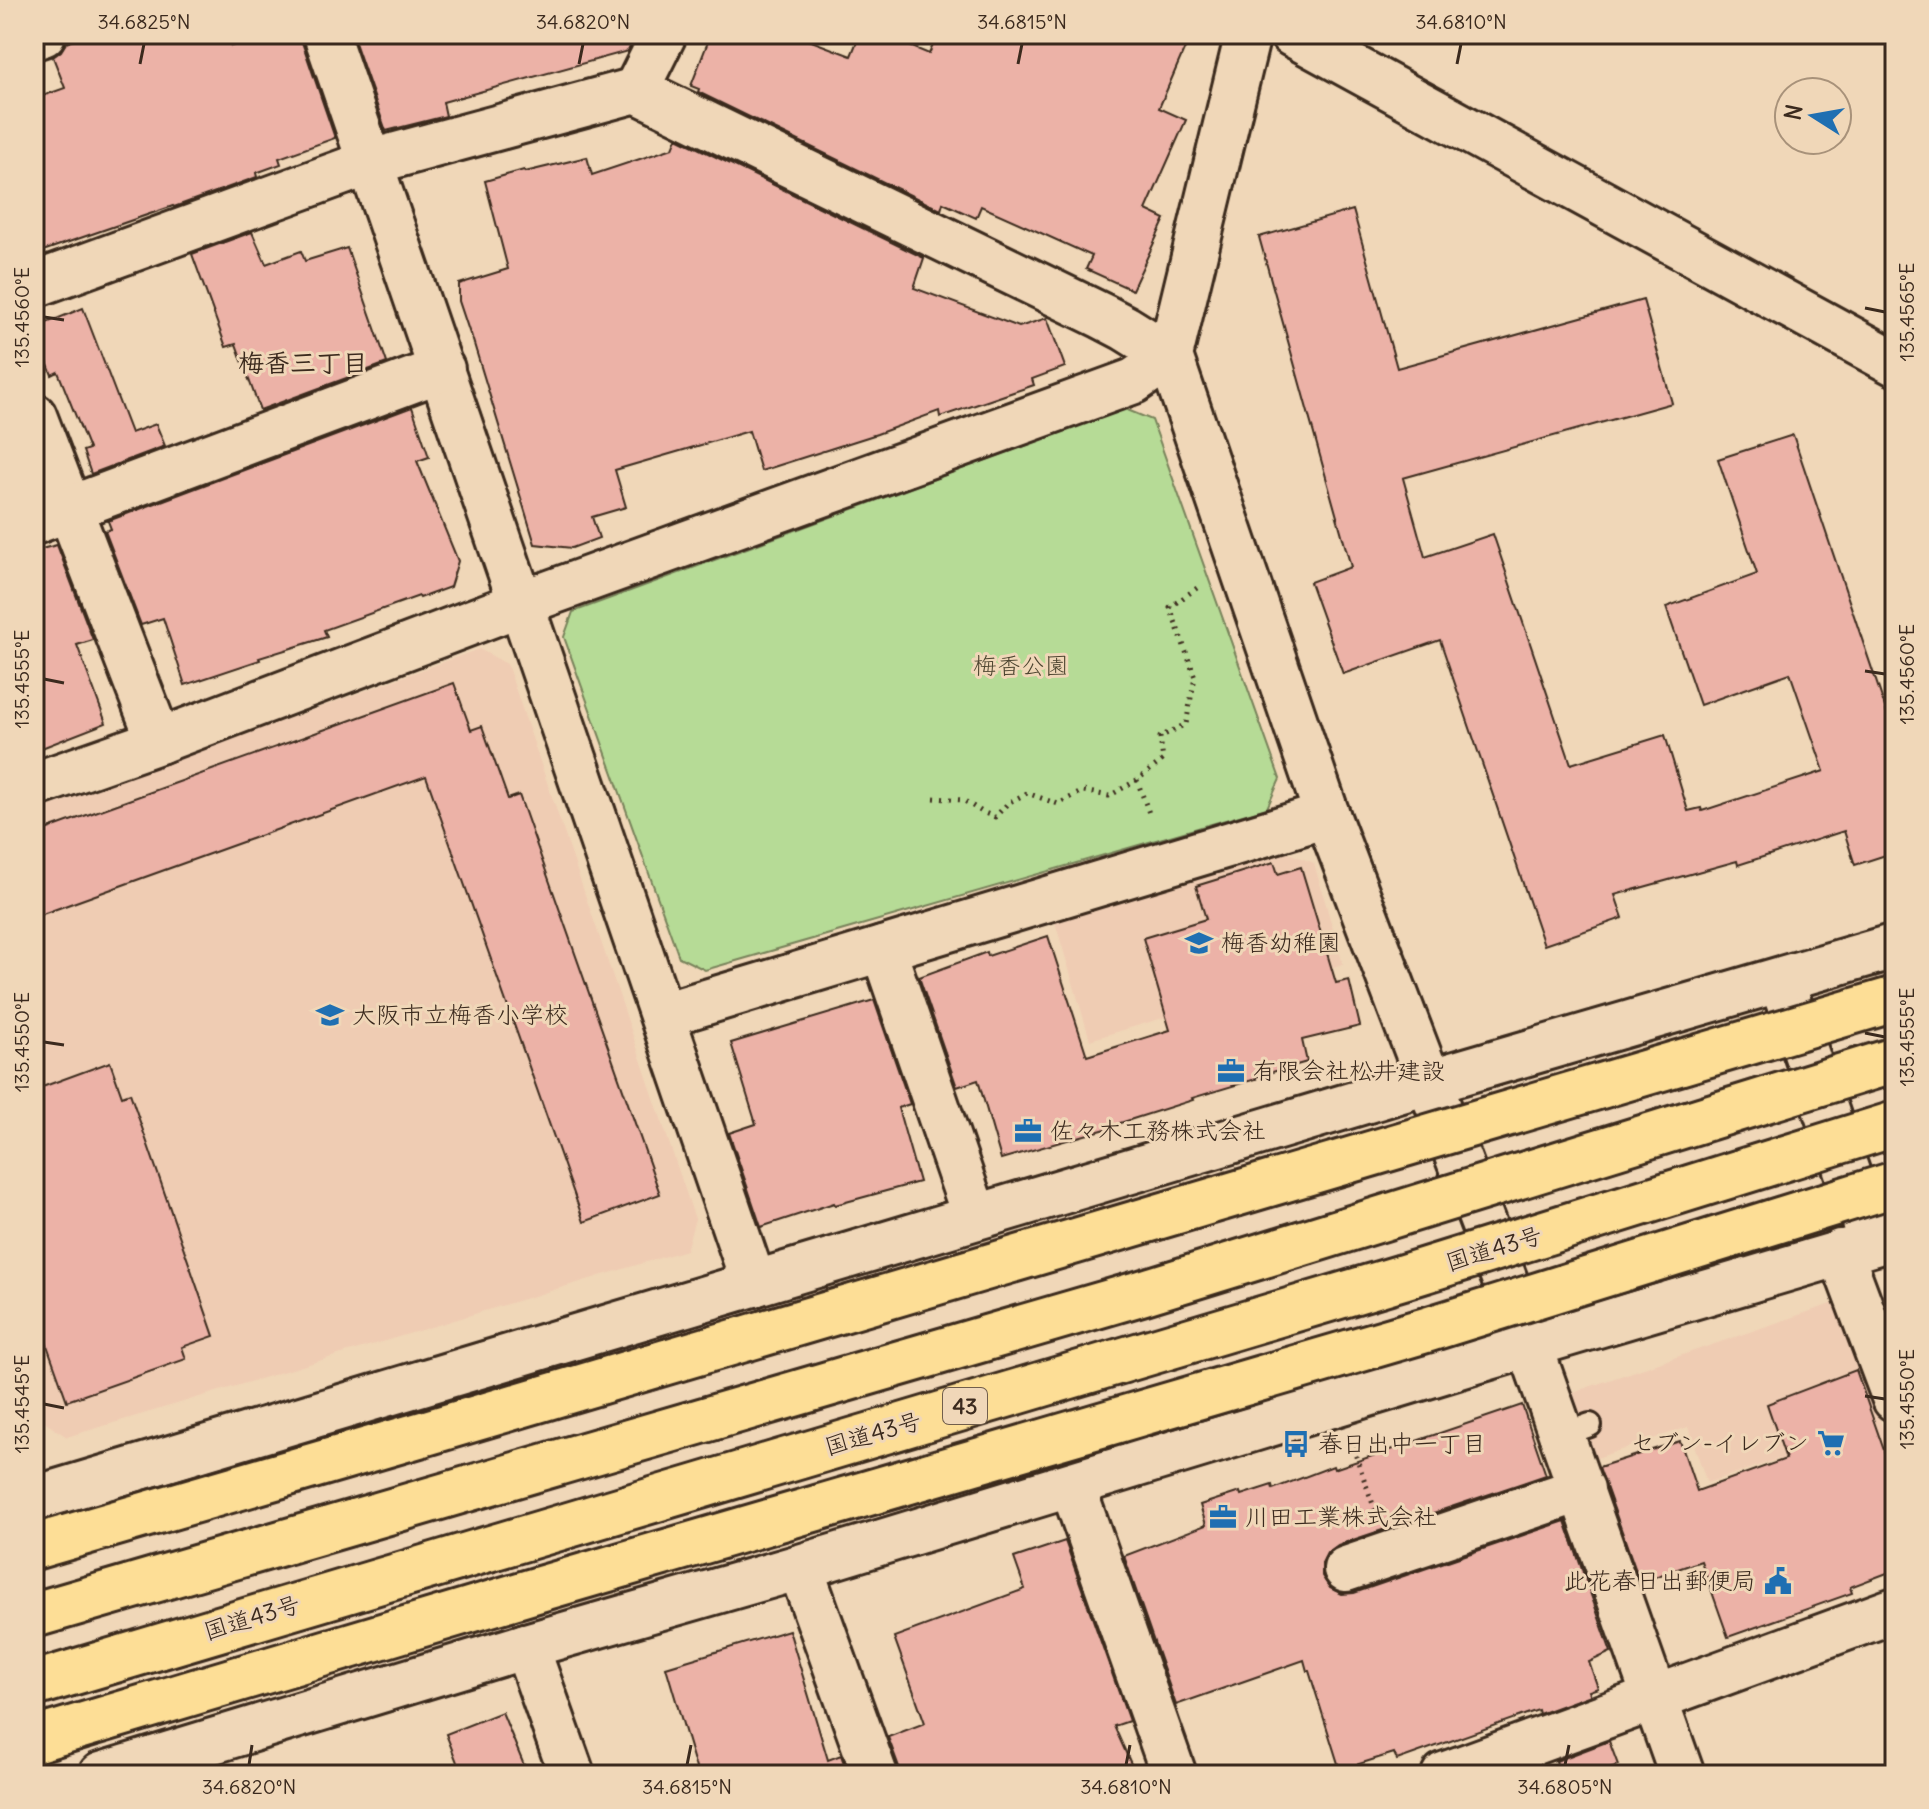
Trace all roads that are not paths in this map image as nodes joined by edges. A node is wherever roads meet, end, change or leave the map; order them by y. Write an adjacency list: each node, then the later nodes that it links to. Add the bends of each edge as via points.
1 (43, 34): 6 (street)
2 (326, 34): 8 (street)
3 (664, 34): 7 (street)
4 (1248, 34): 10 (street)
5 (1292, 34): 11 (street)
6 (34, 37)
7 (636, 90): 8 (street); 10 (street, via 1102,316)
8 (371, 162): 9 (street); 12 (street)
9 (34, 285)
10 (1170, 356): 15 (street, via 1134,381); 18 (street)
11 (1895, 363)
12 (442, 369): 14 (street); 15 (street)
13 (34, 416): 14 (street)
14 (52, 515): 16 (street)
15 (522, 603): 16 (street); 23 (street)
16 (159, 741): 17 (street)
17 (34, 785)
18 (1327, 815): 20 (street); 25 (street)
19 (1895, 946): 21 (street)
20 (883, 949): 23 (street); 28 (street)
21 (1781, 978): 25 (street); 29 (street)
22 (1895, 999): 36 (highway, bridge)
23 (663, 1015): 30 (street)
24 (1895, 1060): 40 (highway, 43, bridge, via 1141,1293)
25 (1428, 1082): 28 (street); 31 (street)
26 (1895, 1124): 42 (highway, 国道43号 / 43, bridge, via 1403,1277)
27 (1895, 1184): 44 (highway, 43, bridge, via 1426,1330)
28 (975, 1217): 30 (street)
29 (1869, 1244): 31 (street); 32 (street)
30 (754, 1284): 35 (street)
31 (1530, 1346): 33 (street); 34 (street, via 1576,1430)
32 (1895, 1399)
33 (1072, 1485): 37 (street); 49 (street)
34 (1582, 1489): 38 (street); 43 (street)
35 (35, 1495)
36 (34, 1547)
37 (800, 1567): 41 (street); 48 (street)
38 (1346, 1569)
39 (1895, 1610): 43 (street)
40 (34, 1615)
41 (526, 1646): 45 (street); 47 (street)
42 (34, 1684)
43 (1655, 1698): 50 (street); 51 (street)
44 (34, 1740)
45 (145, 1769): 46 (street)
46 (101, 1775)
47 (572, 1775)
48 (875, 1775)
49 (1174, 1775)
50 (1444, 1775)
51 (1682, 1775)

